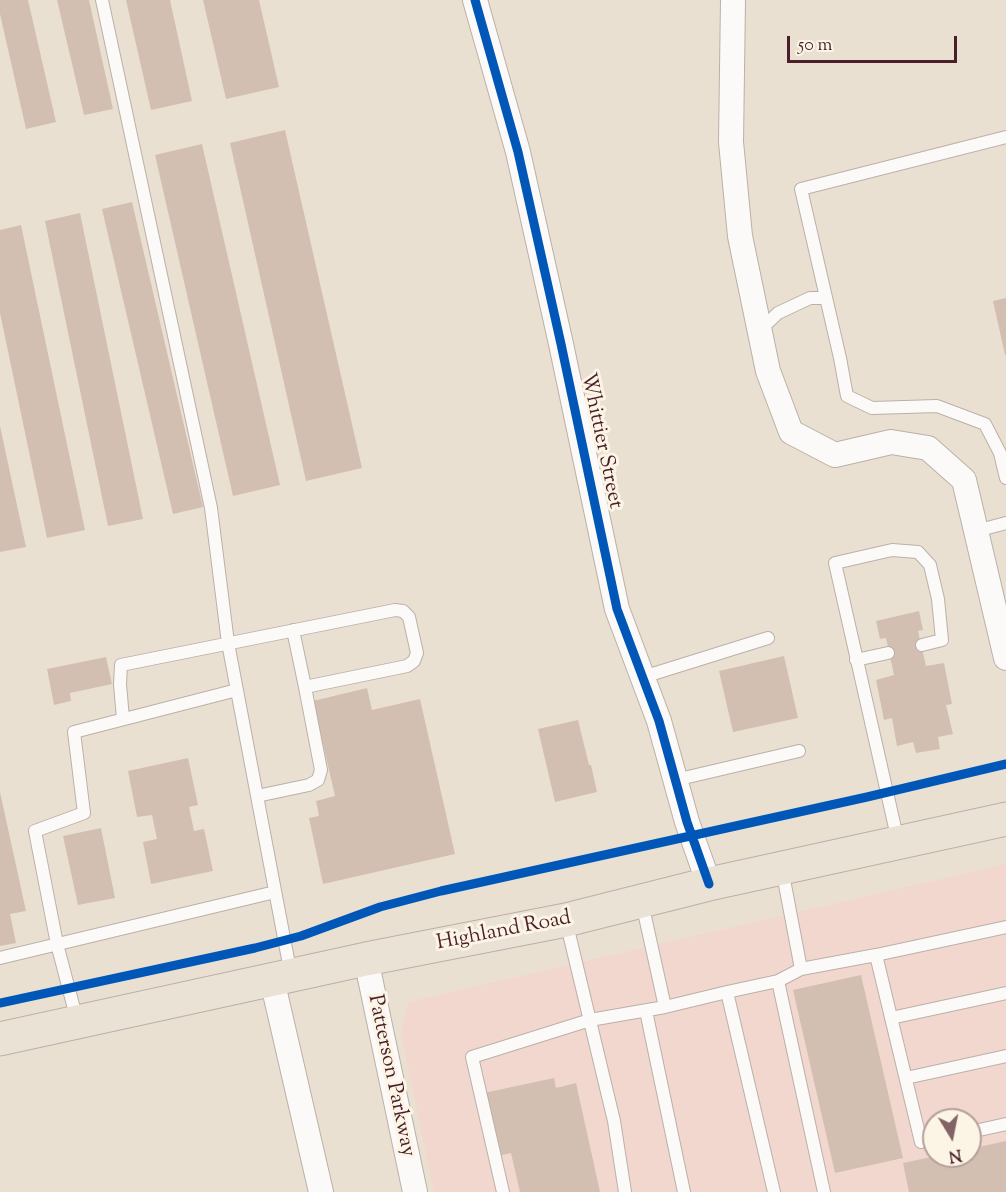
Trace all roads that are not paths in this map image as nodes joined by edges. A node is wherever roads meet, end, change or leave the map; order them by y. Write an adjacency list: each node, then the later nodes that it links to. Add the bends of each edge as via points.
1 (102, 0): 12 (lane, via 211,508)
2 (475, 0): 17 (street, Whittier Street, via 518,152 617,609)
3 (733, 0): 6 (street, via 730,142 740,236)
4 (1006, 137): 5 (lane, via 801,189)
5 (826, 298): 6 (lane, via 810,298 778,313); 7 (lane, via 847,396 872,408 937,406 985,424 1000,453)
6 (759, 331): 9 (street, via 768,371 791,432 835,455 891,442 928,448 963,480)
7 (1006, 478)
8 (1006, 523): 9 (lane)
9 (976, 531): 15 (street, via 993,587)
10 (292, 630): 12 (lane); 18 (lane); 18 (lane, via 395,610 409,617 417,653 407,666)
11 (768, 638): 17 (lane)
12 (228, 644): 19 (lane); 20 (lane, via 121,666)
13 (922, 645): 16 (lane, via 942,640 930,565 918,552 891,550 835,562)
14 (888, 653): 16 (lane)
15 (1006, 656)
16 (856, 660): 25 (lane)
17 (643, 677): 22 (street, Whittier Street)
18 (305, 687): 23 (lane, via 321,770 318,780)
19 (237, 690): 20 (lane); 23 (lane)
20 (123, 719): 32 (lane, via 74,732 84,813 35,831)
21 (799, 752): 22 (lane)
22 (675, 780): 27 (street, Whittier Street)
23 (257, 796): 28 (lane)
24 (1006, 819): 25 (highway, Highland Road)
25 (898, 842): 26 (highway, Highland Road)
26 (782, 868): 27 (highway, Highland Road); 36 (lane)
27 (709, 884): 29 (highway, Highland Road)
28 (275, 892): 32 (lane); 37 (lane)
29 (642, 902): 30 (highway, Highland Road); 41 (lane)
30 (566, 920): 35 (highway, Highland Road); 44 (lane)
31 (1006, 927): 33 (lane)
32 (57, 944): 34 (lane); 45 (lane)
33 (876, 955): 36 (lane); 43 (lane)
34 (0, 958)
35 (366, 959): 37 (highway, Highland Road); 53 (street, Patterson Parkway)
36 (801, 969): 38 (lane)
37 (282, 978): 45 (highway, Highland Road); 52 (street)
38 (778, 981): 39 (lane); 58 (lane)
39 (726, 992): 41 (lane); 57 (lane)
40 (1006, 993): 43 (lane)
41 (665, 1007): 42 (lane)
42 (646, 1011): 44 (lane); 56 (lane)
43 (891, 1018): 48 (lane)
44 (590, 1020): 54 (lane, via 472,1057); 55 (lane, via 614,1121)
45 (77, 1022): 46 (highway, Highland Road)
46 (0, 1039)
47 (1006, 1056): 48 (lane)
48 (906, 1078): 51 (lane)
49 (1006, 1124): 50 (lane)
50 (982, 1129)
51 (922, 1142)
52 (321, 1192)
53 (415, 1192)
54 (503, 1192)
55 (625, 1192)
56 (684, 1192)
57 (774, 1192)
58 (824, 1192)

